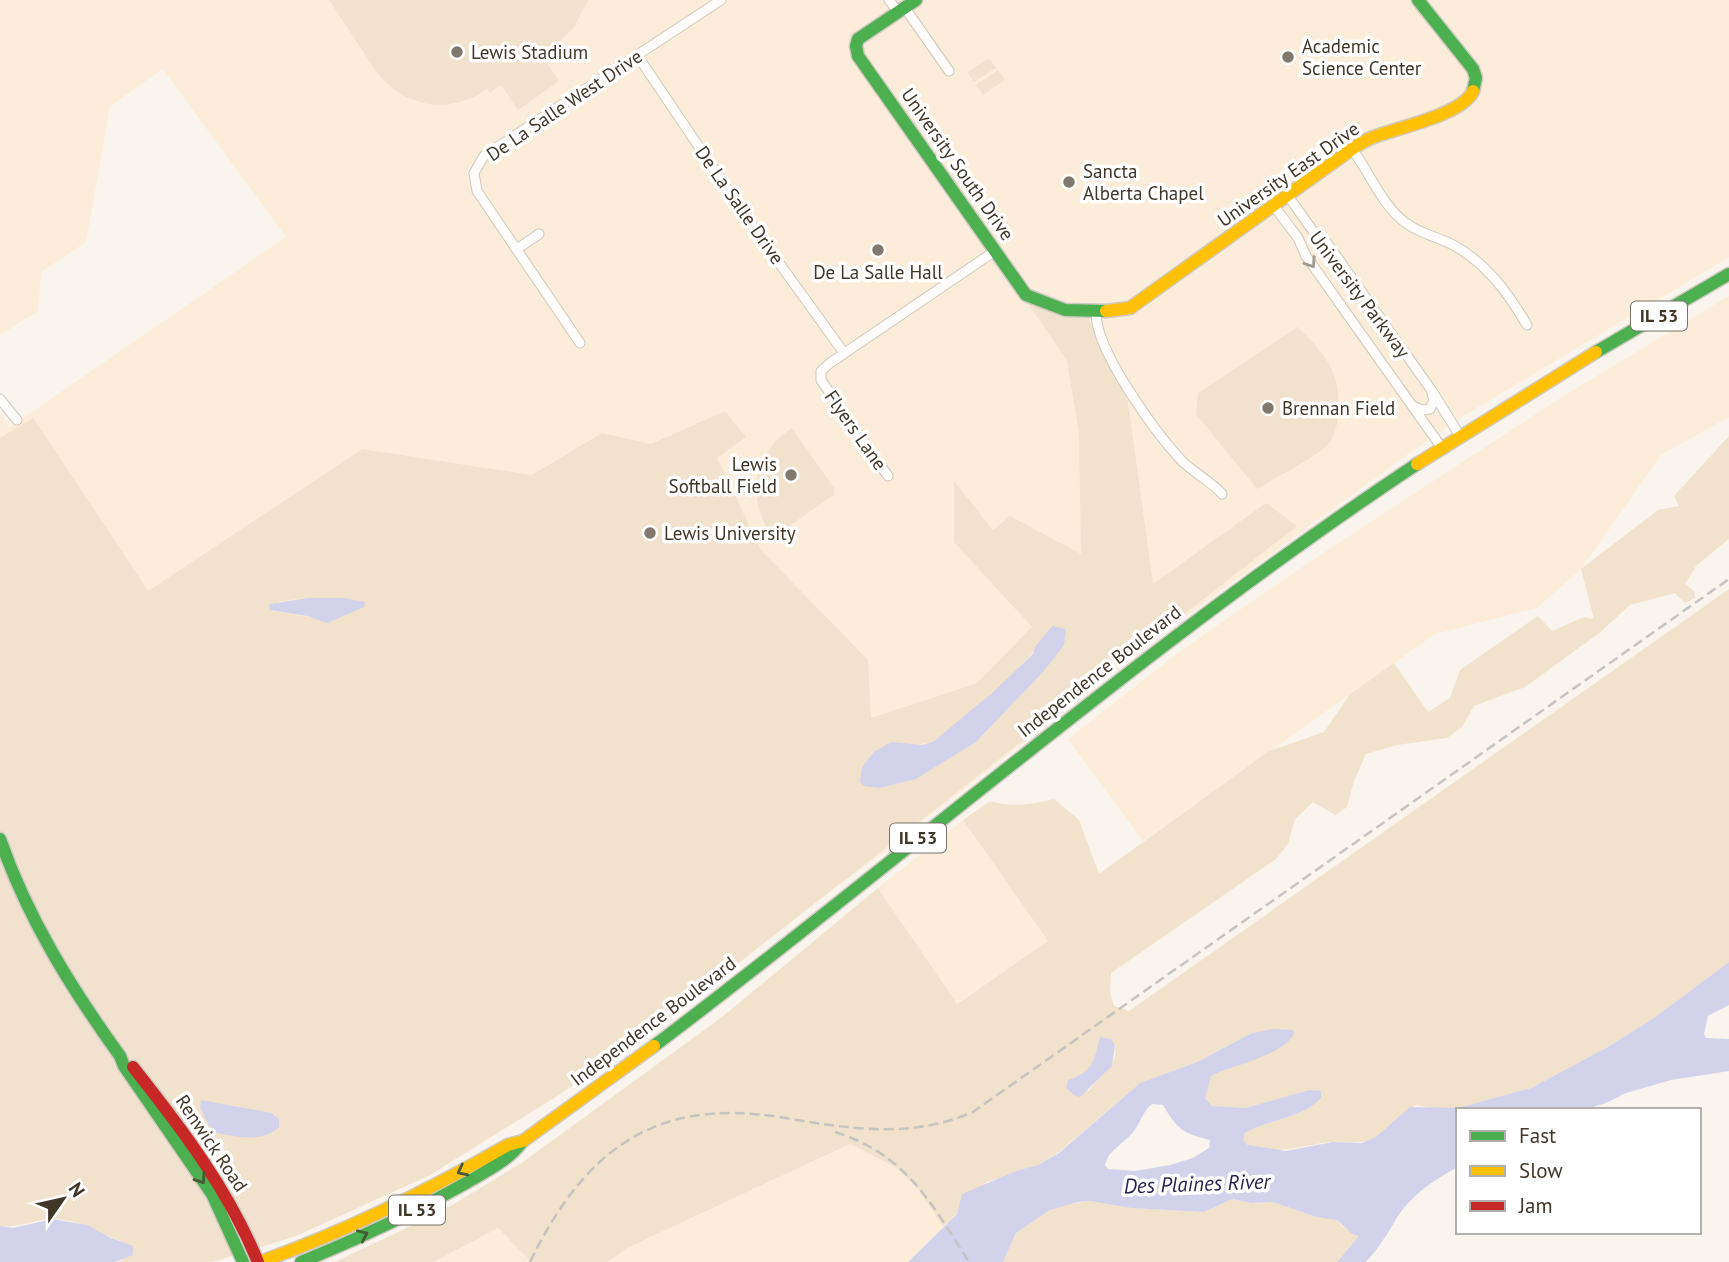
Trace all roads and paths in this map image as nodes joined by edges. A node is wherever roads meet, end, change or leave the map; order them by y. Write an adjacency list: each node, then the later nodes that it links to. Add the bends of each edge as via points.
1 (721, 0): 5 (street, De La Salle West Drive)
2 (888, 0): 4 (street)
3 (1418, 0): 7 (main road, University East Drive, via 1473,69 1472,95 1452,110)
4 (906, 7): 6 (street); 12 (main road, University South Drive, via 858,39 858,56)
5 (637, 55): 11 (street, De La Salle West Drive, via 484,156 474,173 477,191); 18 (street, De La Salle Drive)
6 (949, 71)
7 (1352, 149): 8 (main road, University East Drive); 16 (street, via 1398,216 1482,266)
8 (1288, 196): 9 (main road, University East Drive); 19 (street, University Parkway)
9 (1275, 206): 15 (main road, University East Drive, via 1130,308); 21 (street, University Parkway, one-way to 21)
10 (540, 234): 11 (street)
11 (517, 250): 17 (street, De La Salle West Drive)
12 (995, 251): 14 (main road, University South Drive); 18 (street)
13 (1729, 274): 23 (main road, Independence Boulevard / IL 53)
14 (1026, 295): 15 (main road, University East Drive, via 1047,307)
15 (1096, 313): 26 (street, via 1104,343 1135,401 1182,461)
16 (1527, 324)
17 (580, 343)
18 (844, 353): 25 (street, Flyers Lane, via 821,370 821,380)
19 (1432, 391): 21 (street, via 1434,400 1428,410); 23 (street, University Parkway)
20 (0, 399): 22 (street)
21 (1412, 405): 24 (street, University Parkway)
22 (17, 420)
23 (1460, 436): 24 (main road, Independence Boulevard / IL 53)
24 (1442, 448): 29 (main road, Independence Boulevard / IL 53, via 1201,616 687,1021)
25 (888, 476)
26 (1222, 494)
27 (0, 839): 28 (main road, Renwick Road, via 50,953)
28 (120, 1056): 30 (main road, Renwick Road, one-way to 30, via 212,1194); 31 (main road, Renwick Road, via 127,1059 204,1160)
29 (523, 1141): 31 (main road, Independence Boulevard / IL 53, one-way to 31, via 359,1223); 32 (main road, Independence Boulevard / IL 53, one-way to 29, via 445,1195 516,1151)
30 (243, 1262)
31 (259, 1262)
32 (301, 1262)

